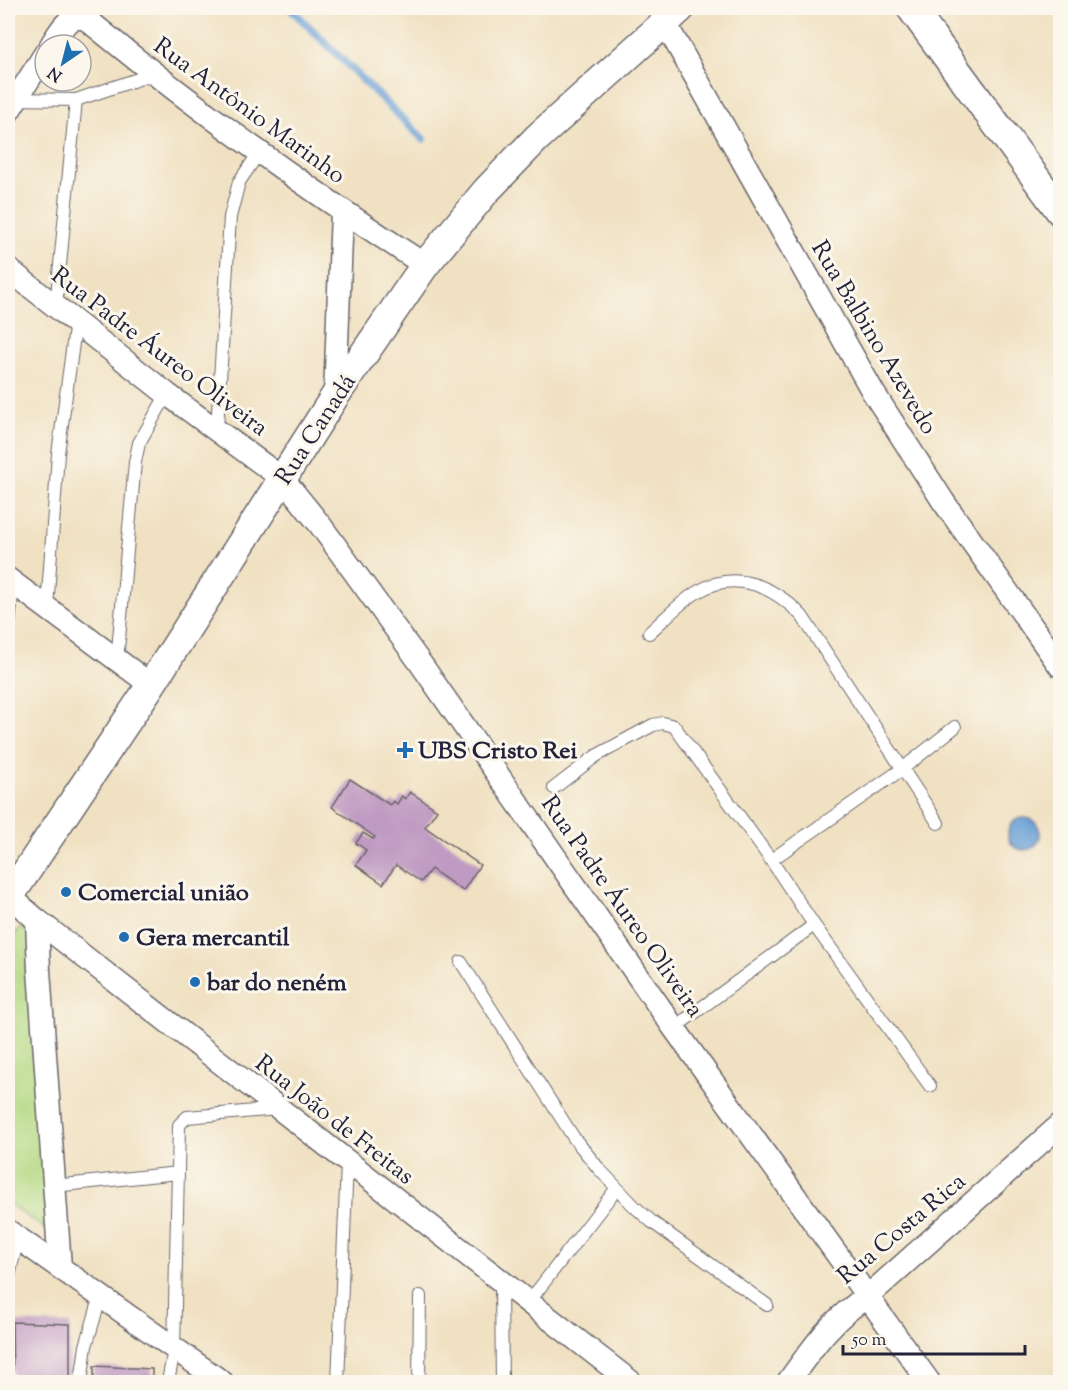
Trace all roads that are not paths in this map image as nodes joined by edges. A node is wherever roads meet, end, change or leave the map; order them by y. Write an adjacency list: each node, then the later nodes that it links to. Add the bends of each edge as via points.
1 (911, 8): 9 (street)
2 (672, 14): 11 (street, Rua Canadá, via 537,138 486,191); 24 (street, Rua Balbino Azevedo, via 806,277 873,392 943,501)
3 (59, 33): 5 (street, Rua Antônio Marinho, via 66,22 75,17 85,18)
4 (33, 73): 7 (street)
5 (153, 74): 6 (lane); 8 (street, Rua Antônio Marinho)
6 (76, 100): 7 (lane); 13 (lane)
7 (12, 106)
8 (260, 151): 10 (street, Rua Antônio Marinho); 17 (lane, via 239,182 230,217)
9 (1060, 211)
10 (342, 212): 11 (street, Rua Antônio Marinho); 16 (street, Rua Antônio Marinho)
11 (425, 265): 16 (street, Rua Canadá)
12 (8, 269): 13 (street, Rua Padre Áureo Oliveira)
13 (56, 306): 14 (street, Rua Padre Áureo Oliveira)
14 (76, 321): 15 (street, Rua Padre Áureo Oliveira); 20 (lane, via 58,454)
15 (167, 394): 17 (street, Rua Padre Áureo Oliveira); 23 (lane, via 138,443)
16 (335, 396): 18 (street, Rua Canadá)
17 (217, 429): 18 (street, Rua Padre Áureo Oliveira)
18 (283, 479): 25 (street, Rua Canadá); 35 (street, Rua Padre Áureo Oliveira, via 491,763)
19 (10, 581): 20 (street); 22 (lane)
20 (47, 609): 23 (street)
21 (649, 633): 27 (lane, via 710,584 729,580 756,584 778,595 802,616)
22 (8, 635)
23 (117, 661): 25 (street)
24 (1060, 666)
25 (151, 685): 31 (street, Rua Canadá)
26 (955, 727): 27 (lane)
27 (902, 770): 29 (lane); 30 (lane)
28 (554, 788): 30 (lane, via 615,744 653,725 671,724)
29 (938, 824)
30 (771, 860): 33 (lane)
31 (8, 897): 32 (street, Rua João de Freitas)
32 (37, 920): 37 (street, Rua João de Freitas); 41 (street)
33 (814, 925): 35 (lane); 36 (lane)
34 (461, 962): 42 (lane, via 574,1138)
35 (674, 1028): 49 (street, Rua Padre Áureo Oliveira)
36 (930, 1086)
37 (278, 1109): 39 (street, Rua João de Freitas); 40 (lane, via 187,1117 178,1130)
38 (1060, 1125): 49 (street, Rua Costa Rica)
39 (347, 1163): 46 (street, Rua João de Freitas); 56 (lane)
40 (178, 1173): 41 (lane); 52 (lane)
41 (54, 1186): 44 (street)
42 (617, 1188): 50 (lane); 51 (lane, via 652,1222)
43 (13, 1235): 44 (street); 45 (lane)
44 (60, 1267): 47 (street)
45 (8, 1280)
46 (501, 1282): 50 (street, Rua João de Freitas); 58 (lane)
47 (101, 1295): 52 (street); 53 (lane, via 86,1346)
48 (420, 1296): 57 (lane)
49 (867, 1297): 60 (street, Rua Costa Rica, via 850,1307 819,1339); 61 (street, Rua Padre Áureo Oliveira)
50 (528, 1303): 59 (street, Rua João de Freitas)
51 (767, 1305)
52 (174, 1350): 54 (lane); 55 (street)
53 (81, 1383)
54 (168, 1383)
55 (222, 1383)
56 (339, 1383)
57 (419, 1383)
58 (502, 1383)
59 (631, 1383)
60 (788, 1383)
61 (929, 1383)

